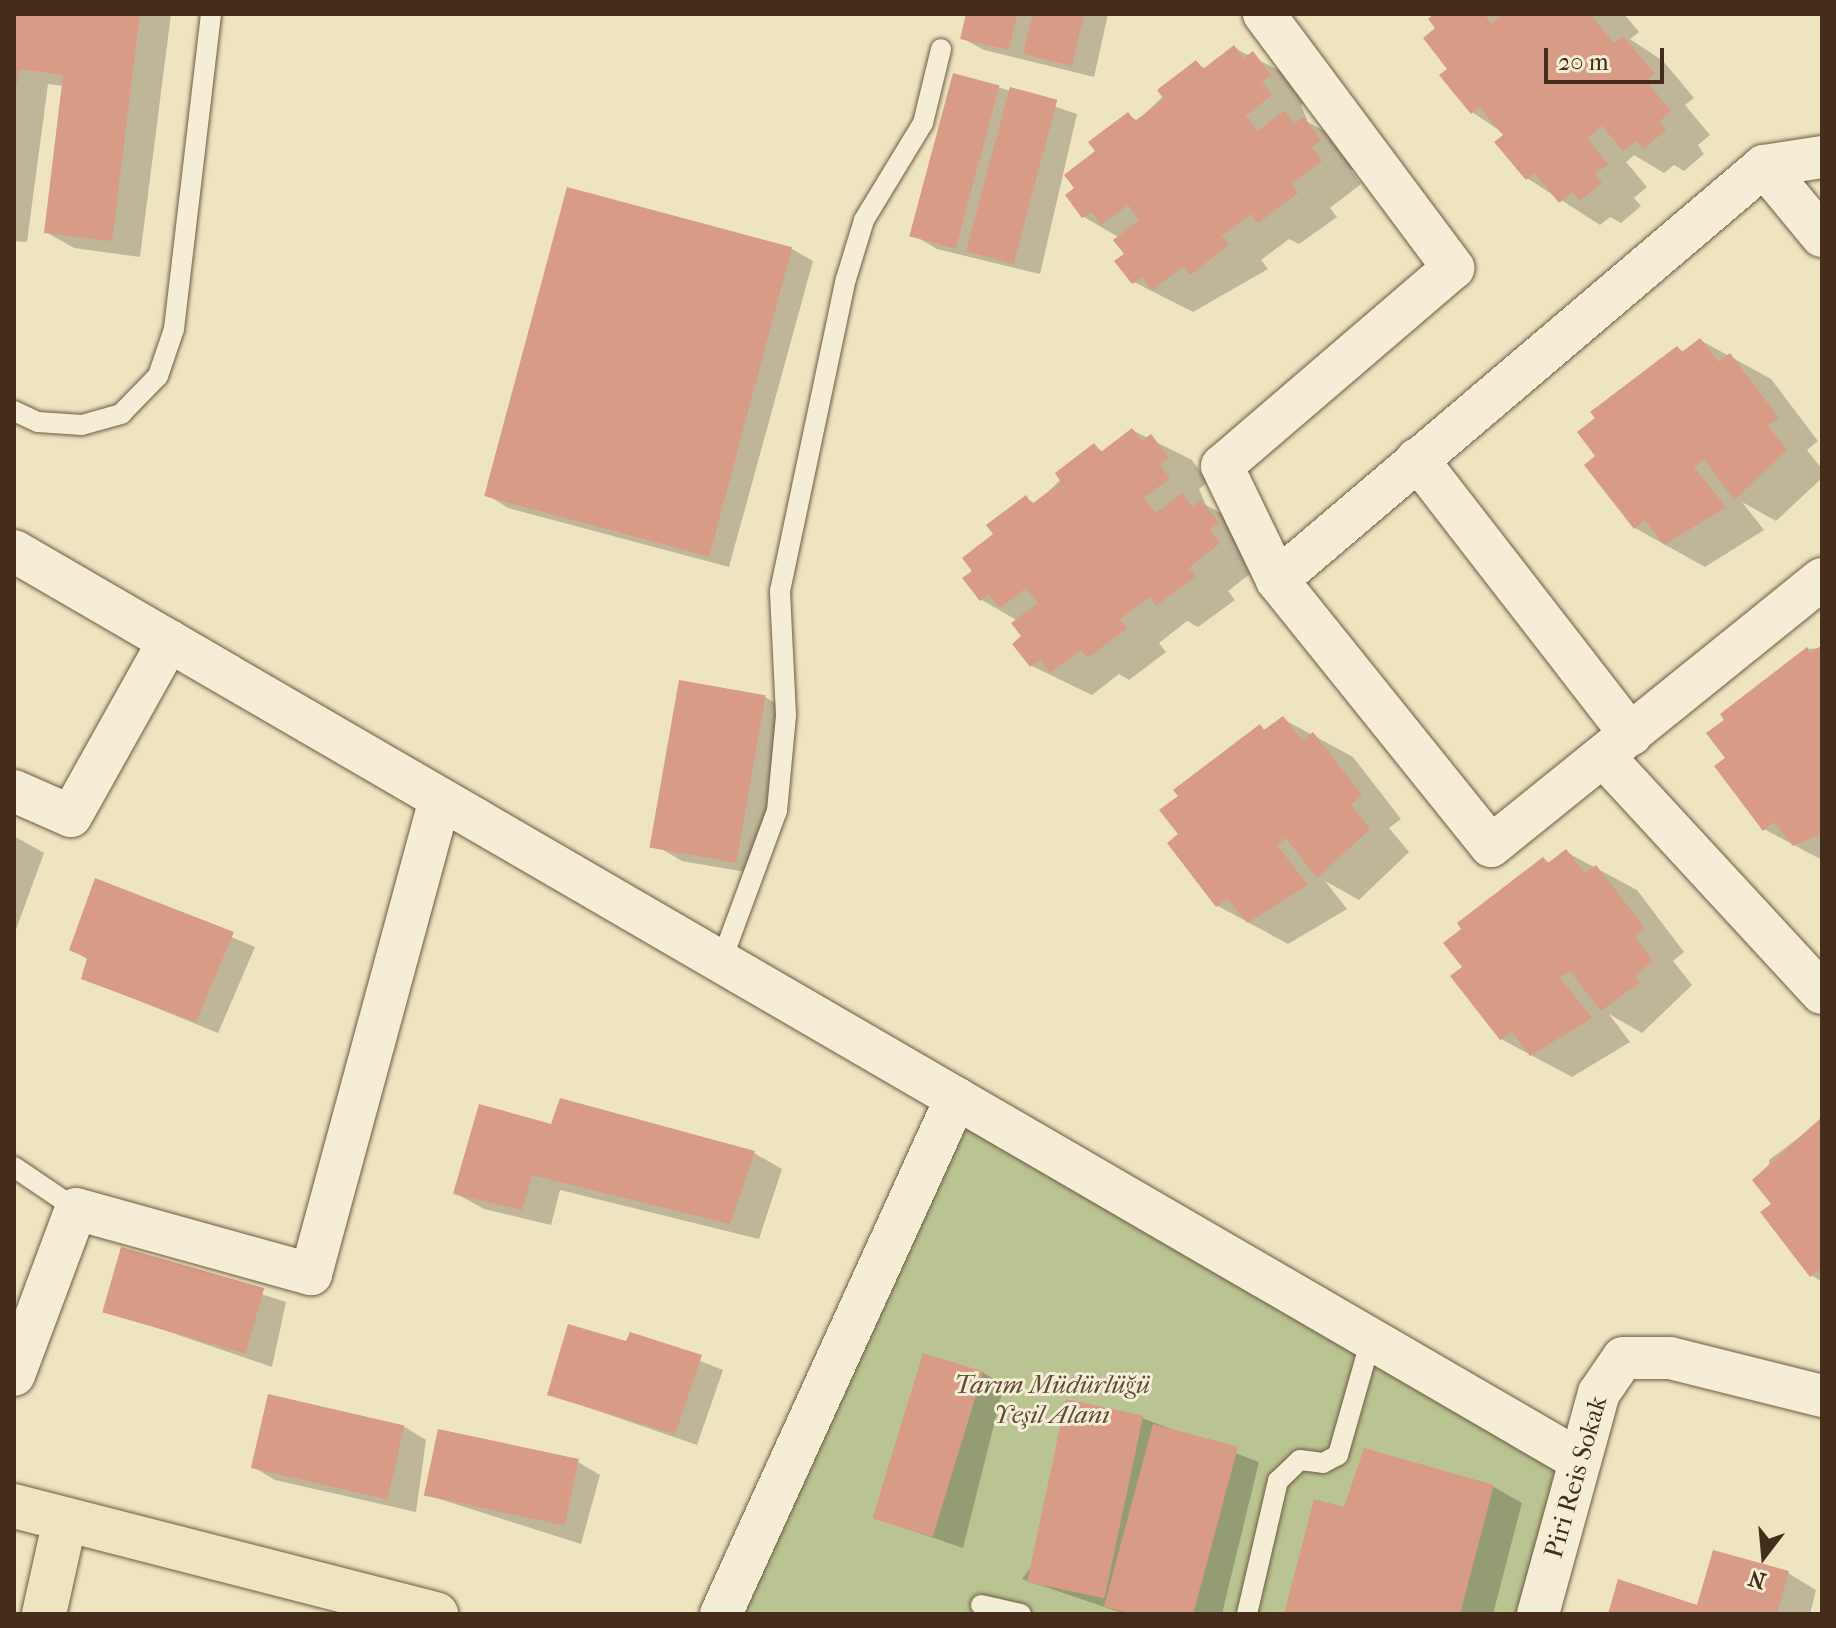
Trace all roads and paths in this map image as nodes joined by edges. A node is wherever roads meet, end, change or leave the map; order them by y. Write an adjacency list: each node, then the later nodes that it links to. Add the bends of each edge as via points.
1 (211, 14): 7 (lane, via 174,329 158,376 121,414 82,425 38,422)
2 (1264, 14): 11 (street, via 1453,268 1222,466)
3 (941, 49): 16 (lane, via 923,123 864,220 846,279 780,591 786,715 777,811)
4 (1822, 157): 5 (street)
5 (1764, 166): 6 (street); 8 (street)
6 (1822, 236)
7 (14, 411)
8 (1417, 459): 11 (street); 13 (street)
9 (14, 551): 12 (street)
10 (1822, 579): 13 (street)
11 (1277, 580): 13 (street, via 1491,846)
12 (169, 641): 14 (street, via 71,816); 15 (street)
13 (1618, 746): 17 (street)
14 (14, 791)
15 (440, 799): 16 (street); 20 (street, via 311,1274)
16 (721, 962): 18 (street)
17 (1822, 993)
18 (956, 1098): 21 (street); 32 (street)
19 (14, 1167): 20 (lane)
20 (76, 1209): 22 (street)
21 (1371, 1339): 24 (street); 34 (lane, via 1338,1455 1323,1463 1300,1460 1278,1481)
22 (14, 1375)
23 (1822, 1396): 24 (street, Piri Reis Sokak, via 1670,1358 1623,1358 1599,1393)
24 (1579, 1460): 35 (street, Piri Reis Sokak)
25 (14, 1506): 26 (main road)
26 (65, 1520): 30 (main road); 31 (main road)
27 (981, 1605): 33 (lane)
28 (14, 1608): 29 (main road)
29 (36, 1614)
30 (44, 1614)
31 (436, 1614)
32 (721, 1614)
33 (1021, 1614)
34 (1247, 1614)
35 (1538, 1614)

